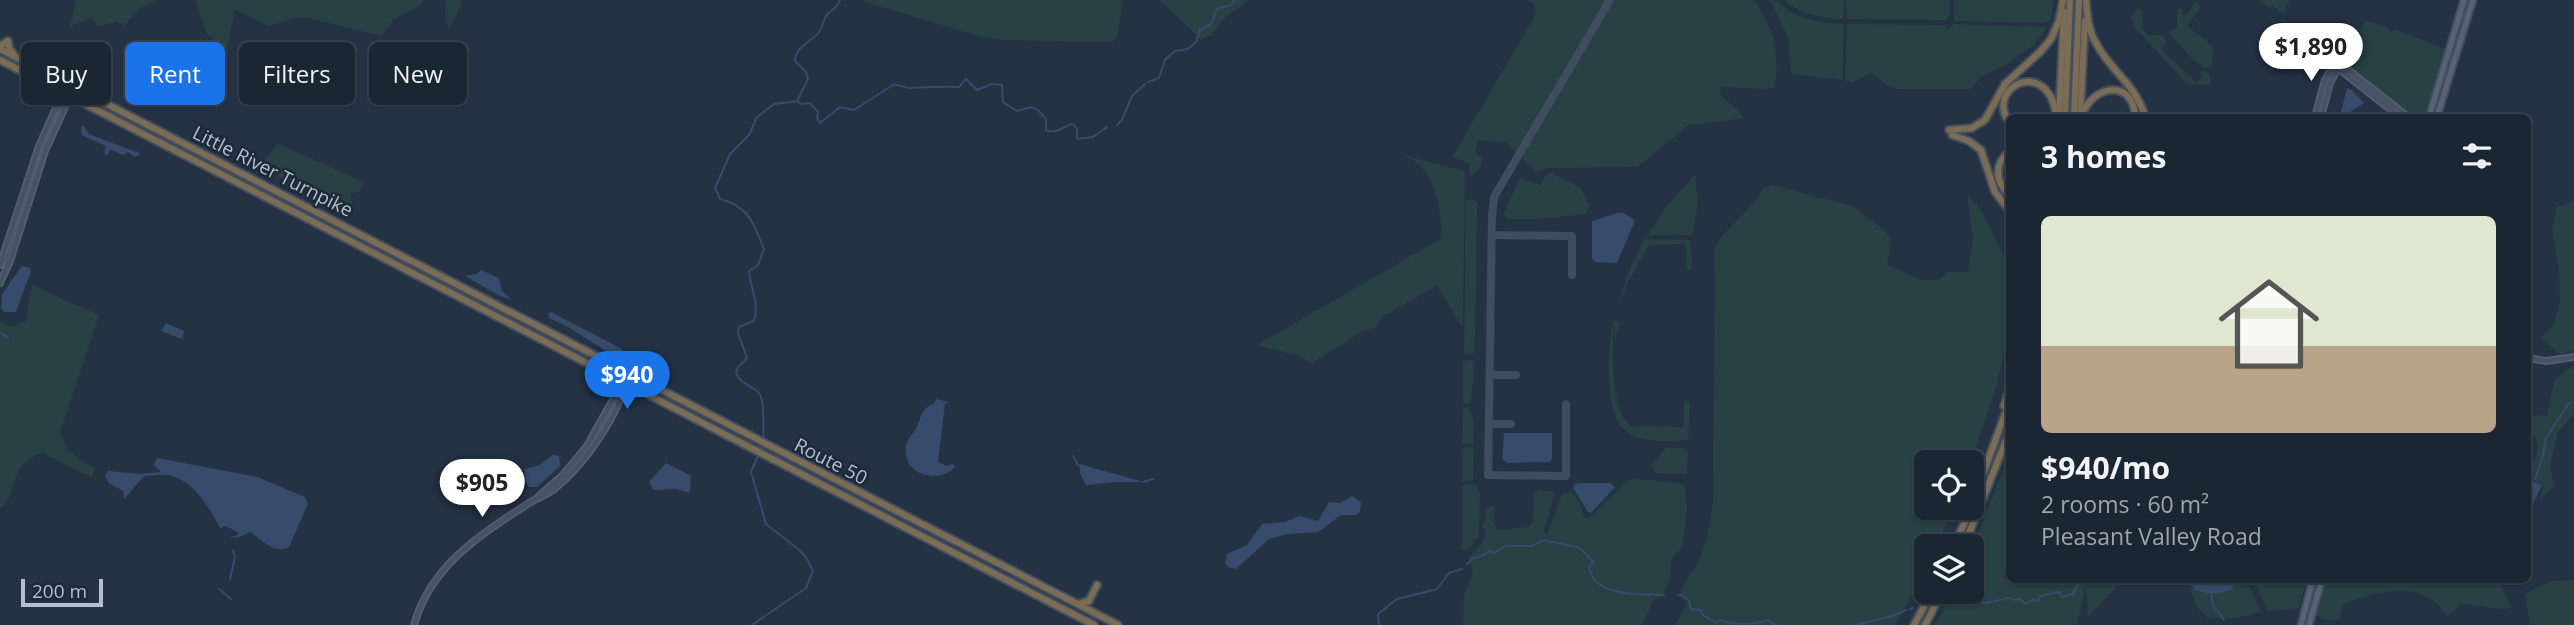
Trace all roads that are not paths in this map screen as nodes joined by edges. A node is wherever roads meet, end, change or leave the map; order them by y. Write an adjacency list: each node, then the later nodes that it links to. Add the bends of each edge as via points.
1 (2063, 0): 17 (highway); 33 (highway, via 2049,42 2007,81 1987,118 1972,128 1950,133 1979,148 1995,192)
2 (2070, 0): 18 (highway)
3 (2080, 0): 19 (highway)
4 (2086, 0): 20 (highway); 23 (highway, via 2094,41 2136,94)
5 (2464, 0): 28 (main road)
6 (2473, 0): 29 (main road)
7 (0, 48): 9 (highway, Little River Turnpike)
8 (0, 60): 11 (highway, Little River Turnpike)
9 (21, 60)
10 (2337, 64): 24 (main road, via 2325,80); 25 (main road); 26 (main road); 27 (main road)
11 (21, 71)
12 (60, 105): 34 (main road, via 35,155)
13 (62, 105): 35 (main road)
14 (88, 105): 37 (highway, Little River Turnpike)
15 (110, 105): 36 (highway, Little River Turnpike)
16 (2057, 114): 30 (highway, via 2048,91 2026,82 2012,87 2005,96)
17 (2058, 114)
18 (2065, 114)
19 (2074, 114)
20 (2081, 114)
21 (2083, 114): 22 (highway, via 2092,98 2111,89 2128,96)
22 (2135, 114)
23 (2144, 114)
24 (2316, 114)
25 (2322, 114)
26 (2396, 114)
27 (2404, 114)
28 (2429, 114)
29 (2438, 114)
30 (2006, 116)
31 (2006, 155): 32 (highway, via 1998,172)
32 (2006, 191)
33 (2006, 206)
34 (0, 265)
35 (0, 283)
36 (530, 323): 40 (highway, Route 50)
37 (526, 333): 41 (highway, Route 50)
38 (2574, 357): 39 (main road)
39 (2531, 359)
40 (629, 374): 41 (main road); 51 (highway, Route 50)
41 (624, 384): 55 (highway, Route 50); 56 (main road, via 587,446 563,475 459,552 429,591)
42 (2006, 400): 45 (highway)
43 (2006, 412): 45 (highway)
44 (2006, 441): 47 (highway)
45 (1995, 446): 46 (highway)
46 (1984, 474)
47 (1969, 534)
48 (2312, 583): 60 (main road)
49 (2321, 583): 61 (main road)
50 (1097, 585): 51 (highway, via 1089,601)
51 (1076, 603): 54 (highway, Route 50)
52 (1925, 604): 58 (highway)
53 (1936, 604): 59 (highway)
54 (1093, 612): 55 (main road); 57 (highway, Route 50)
55 (1090, 624)
56 (414, 625)
57 (1118, 625)
58 (1914, 625)
59 (1925, 625)
60 (2301, 625)
61 (2309, 625)

